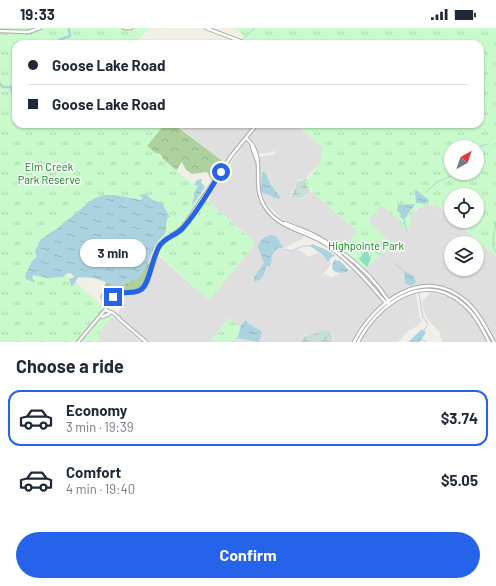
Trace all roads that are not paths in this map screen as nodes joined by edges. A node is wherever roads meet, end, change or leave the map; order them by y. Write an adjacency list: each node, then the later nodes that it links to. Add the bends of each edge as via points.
1 (40, 28): 5 (street, via 25,33)
2 (124, 28): 3 (street)
3 (131, 28)
4 (206, 28): 6 (street)
5 (0, 31)
6 (238, 40)
7 (254, 128): 8 (street)
8 (245, 139): 9 (street, via 254,149); 13 (street, via 183,227 159,246 144,287 136,292 116,294 109,302)
9 (260, 194): 10 (street, via 268,209 279,220 320,238 357,265); 11 (street, via 264,206 274,218 316,238 335,251 363,275)
10 (388, 300): 11 (street); 12 (street); 19 (street, via 400,292 418,287 437,287 452,292 475,310)
11 (385, 302): 12 (street); 16 (street, via 366,322)
12 (390, 304): 17 (street, via 368,327); 18 (street, via 402,296 417,291 429,290 448,294 472,312)
13 (107, 312): 14 (street); 15 (street, via 119,318)
14 (78, 342)
15 (146, 342)
16 (354, 342)
17 (358, 342)
18 (489, 342)
19 (494, 342)

